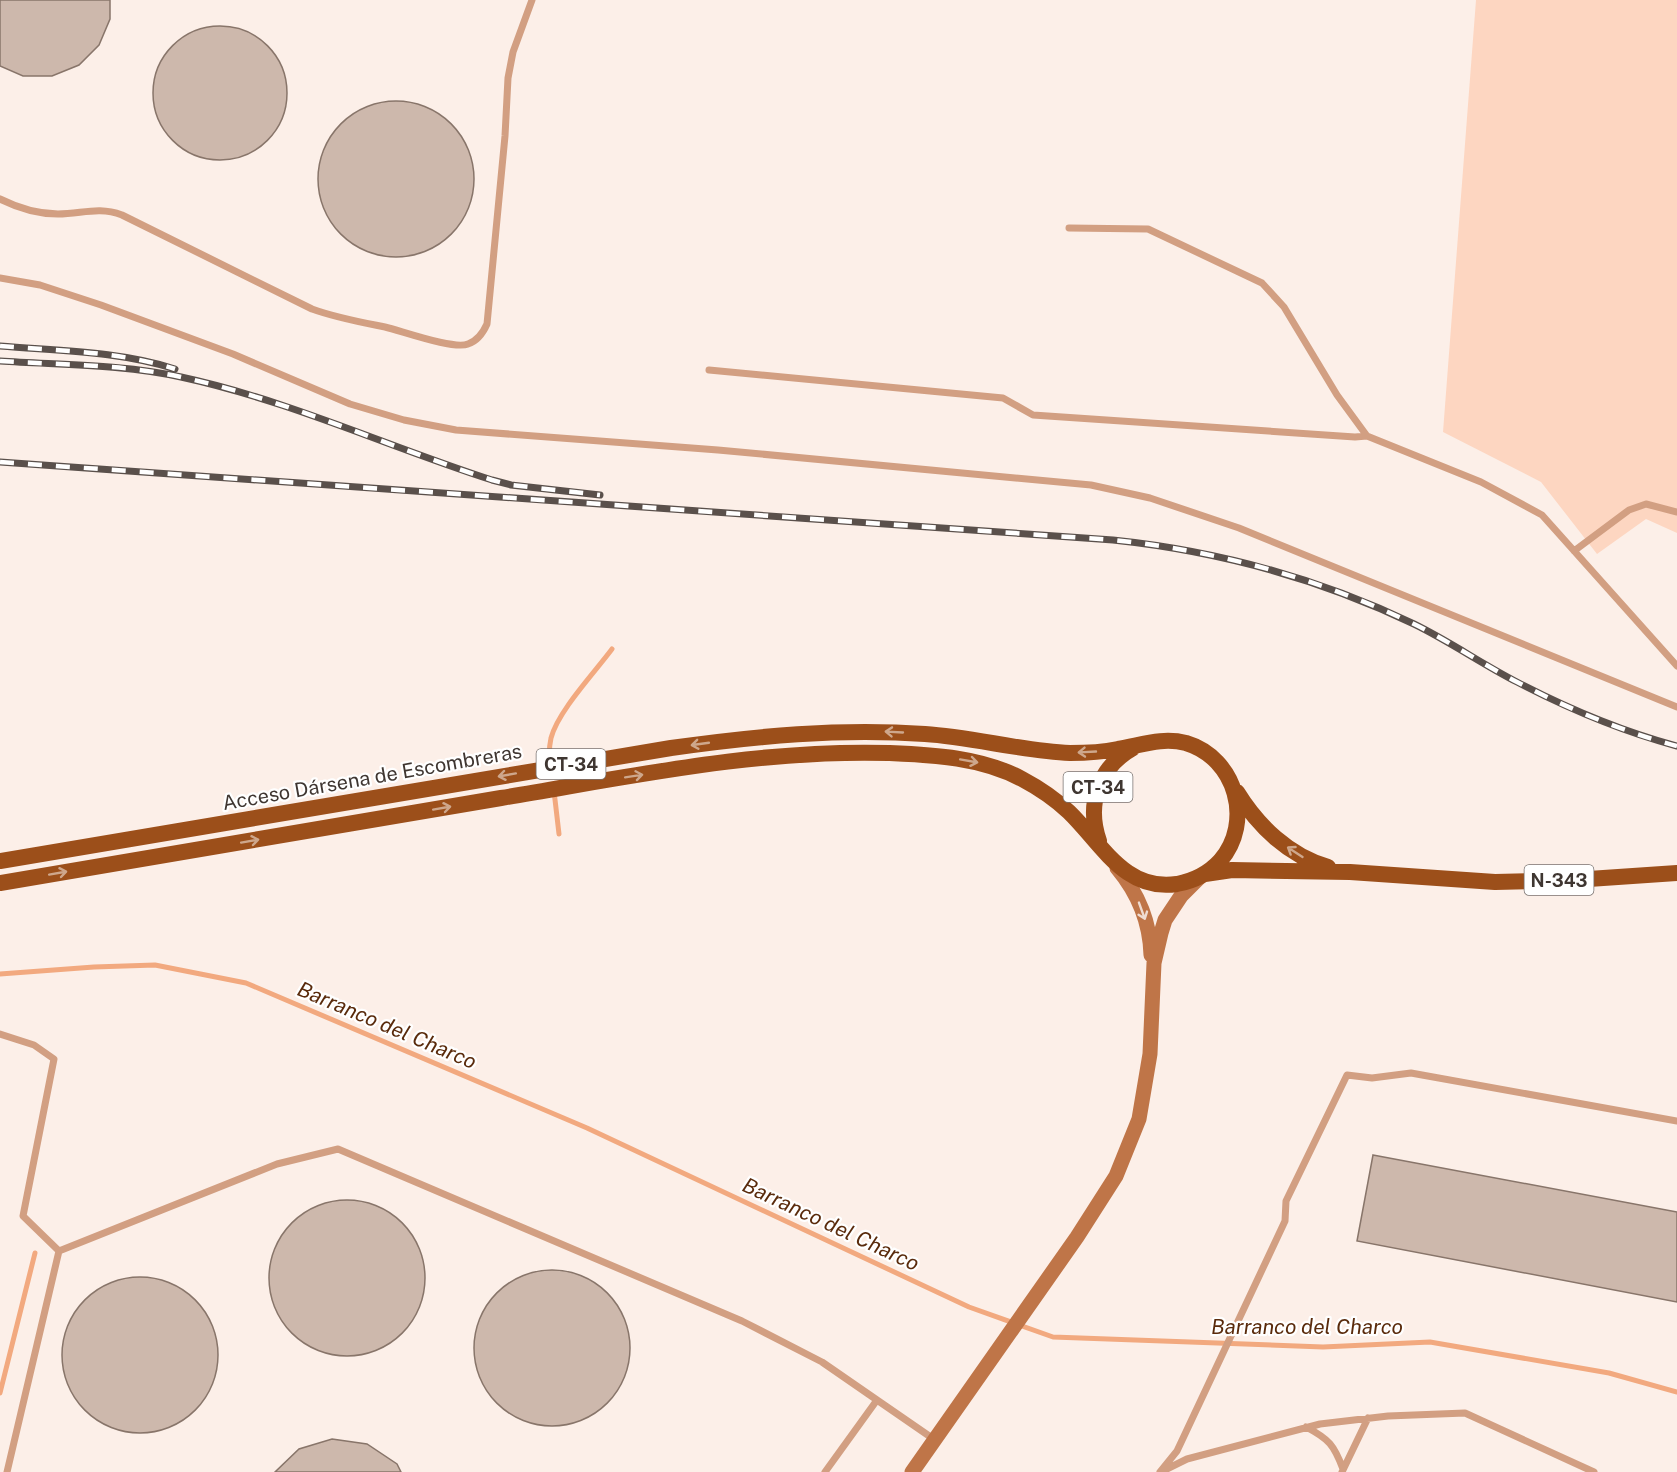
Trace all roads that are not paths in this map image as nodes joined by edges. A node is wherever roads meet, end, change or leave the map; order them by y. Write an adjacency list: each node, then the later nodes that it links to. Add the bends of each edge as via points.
1 (532, 0): 2 (lane, via 508,78 486,324 483,333 468,344 453,345 312,309 108,210 45,214)
2 (0, 199)
3 (1069, 228): 6 (lane, via 1148,229 1262,283 1284,307 1337,395)
4 (0, 278): 10 (lane, via 40,285 101,305 233,354 350,404 456,430 1091,485 1150,498 1239,528)
5 (709, 370): 6 (lane, via 1003,398 1033,415)
6 (1367, 436): 8 (lane, via 1481,482 1542,515)
7 (1677, 512): 8 (lane, via 1646,504 1629,510)
8 (1574, 551): 9 (lane)
9 (1677, 666)
10 (1677, 707)
11 (1145, 743): 12 (highway, Acceso Dársena de Escombreras / CT-34, via 1168,740 1190,745 1208,754); 13 (highway, Acceso Dársena de Escombreras / CT-34, via 1115,760 1096,791 1094,823); 14 (highway, Acceso Dársena de Escombreras / CT-34, one-way to 14, via 1075,753 924,734 783,734 637,753)
12 (1228, 776): 15 (highway, N-343, one-way to 12, via 1305,858 1273,836 1251,813); 17 (highway, Acceso Dársena de Escombreras / CT-34, via 1238,806 1236,829 1221,860)
13 (1108, 856): 17 (highway, Acceso Dársena de Escombreras / CT-34, via 1136,879 1158,885 1181,883); 18 (highway, Acceso Dársena de Escombreras / CT-34, one-way to 13, via 640,774 821,753 923,755 1000,769 1053,798); 19 (main road, one-way to 19, via 1126,878 1144,913 1151,948)
14 (0, 861)
15 (1350, 872): 16 (highway, N-343, via 1495,882); 17 (highway, N-343, via 1232,870)
16 (1677, 873)
17 (1203, 875): 19 (main road, via 1181,896 1165,920)
18 (0, 883)
19 (1152, 988): 26 (main road, via 1150,1053 1139,1119 1116,1176)
20 (0, 1034): 22 (lane, via 34,1045 54,1059 23,1216)
21 (1677, 1121): 31 (lane, via 1411,1073 1372,1078 1347,1075 1286,1201 1285,1221 1204,1394 1177,1451)
22 (59, 1251): 23 (lane, via 277,1164 338,1149 742,1321 822,1362); 28 (lane)
23 (877, 1400): 26 (lane); 29 (lane)
24 (1368, 1418): 25 (lane); 27 (lane); 32 (lane, via 1465,1413)
25 (1306, 1427): 27 (lane, via 1326,1438 1337,1452); 31 (lane, via 1187,1459)
26 (935, 1440): 30 (main road)
27 (1343, 1471)
28 (7, 1472)
29 (825, 1472)
30 (912, 1472)
31 (1160, 1472)
32 (1594, 1472)

